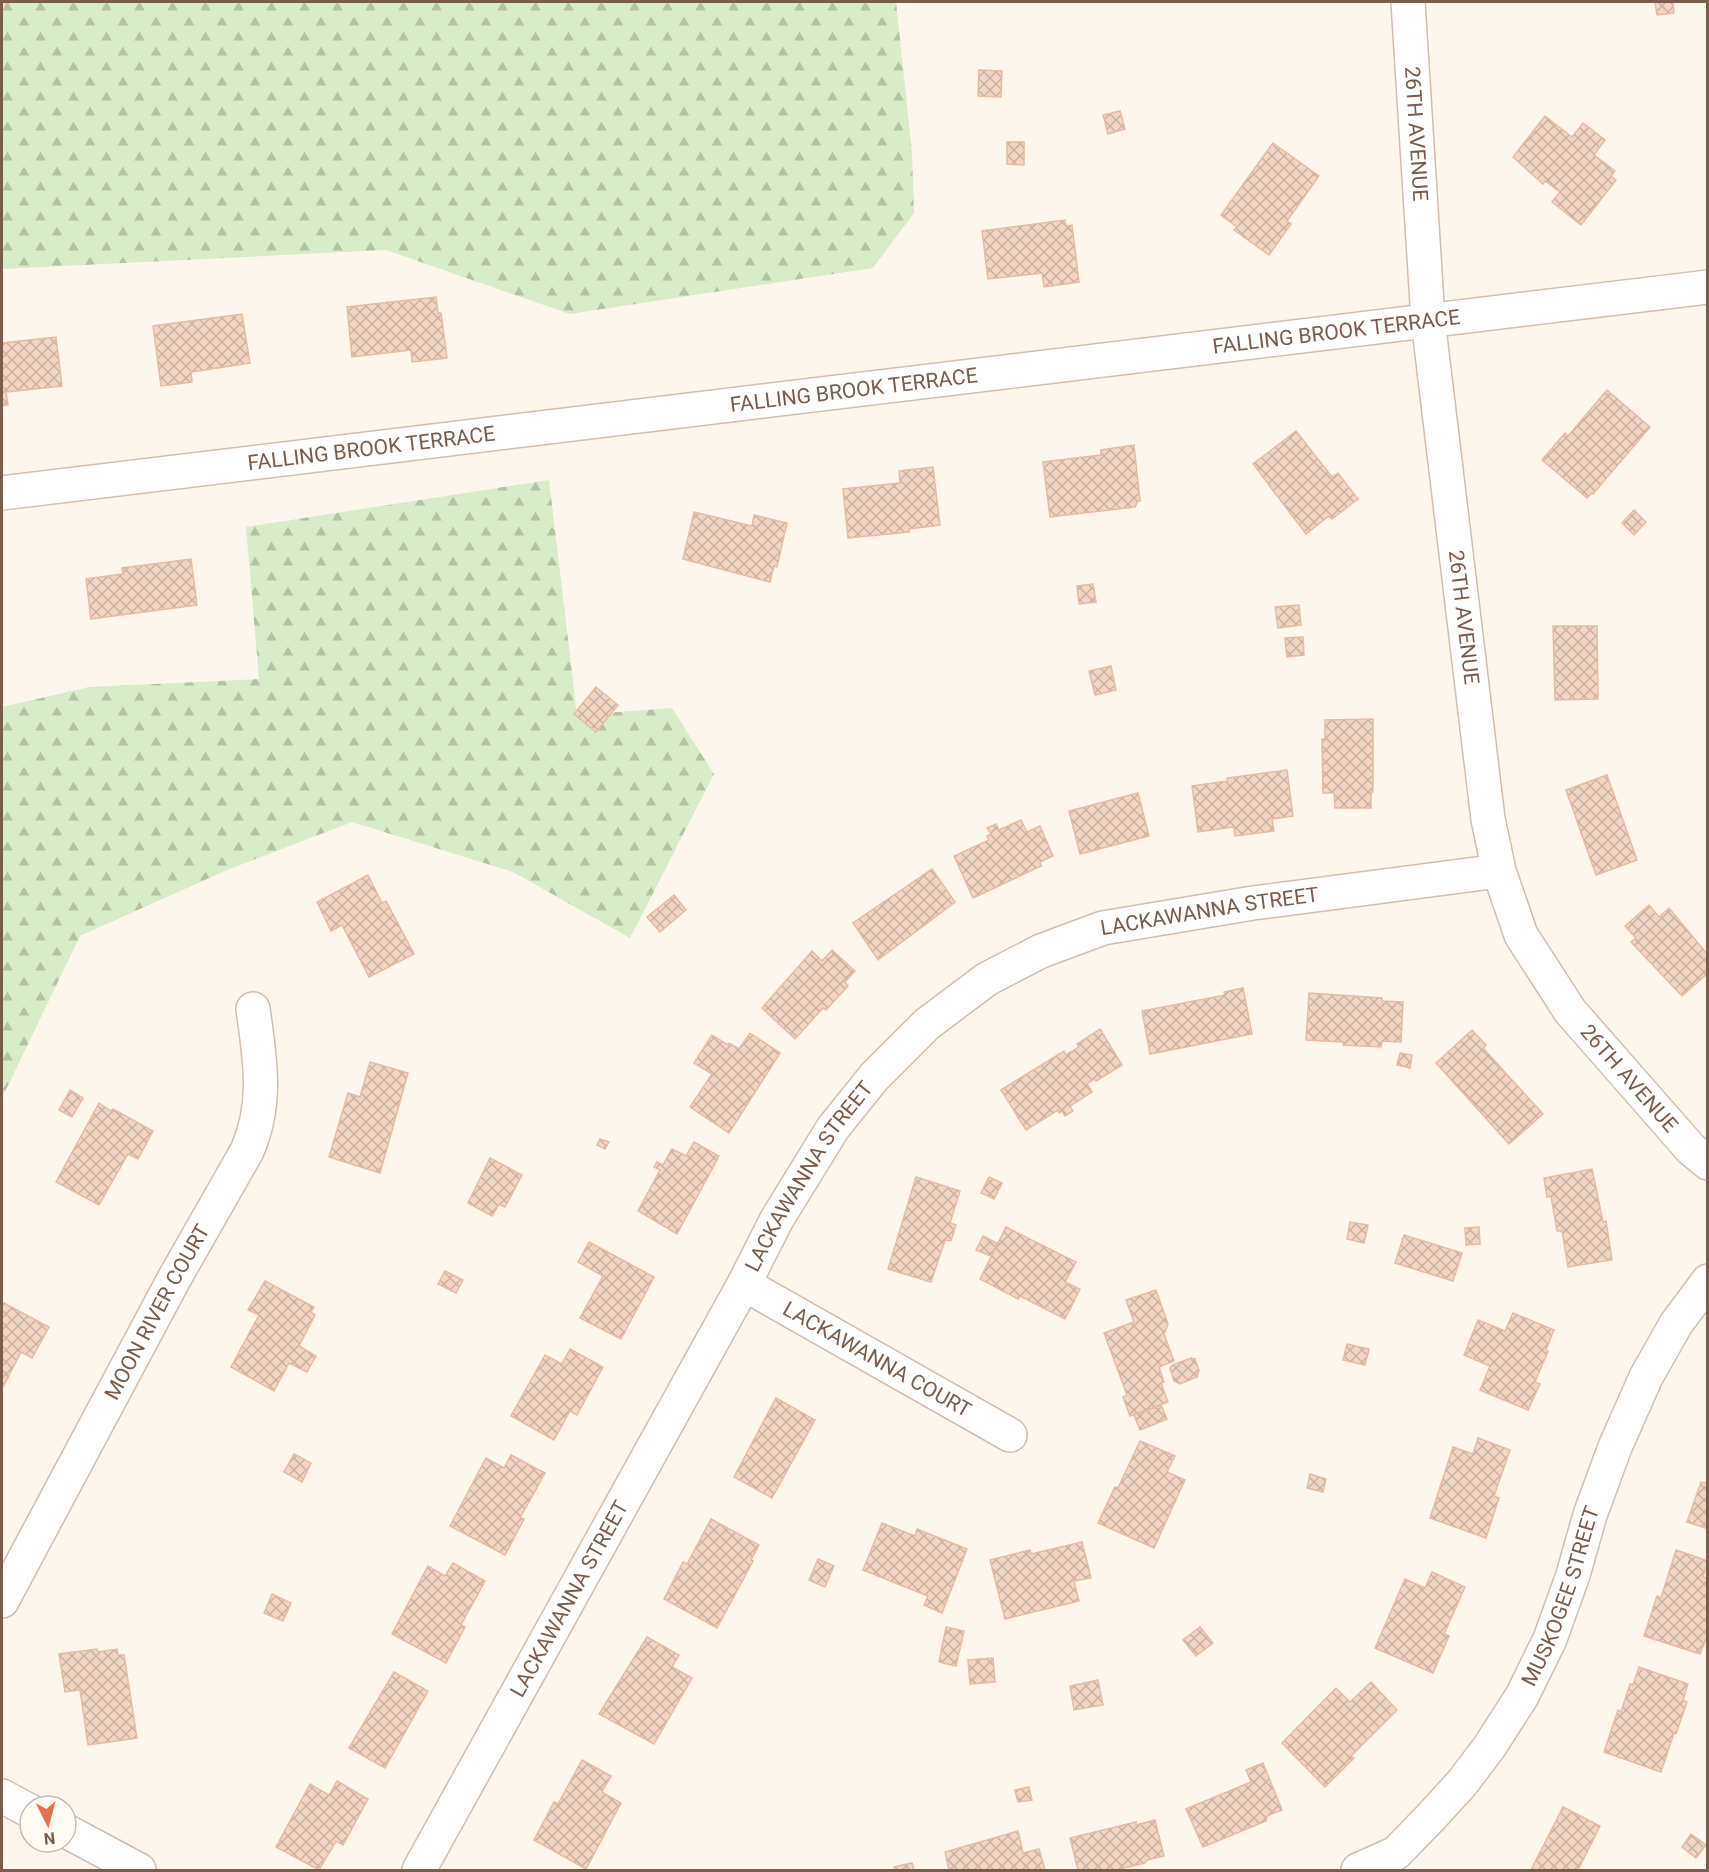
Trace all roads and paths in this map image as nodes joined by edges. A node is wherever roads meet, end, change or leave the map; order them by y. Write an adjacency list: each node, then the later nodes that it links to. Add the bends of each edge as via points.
1 (1408, 2): 3 (street, 26TH AVENUE)
2 (1707, 287): 3 (street, FALLING BROOK TERRACE)
3 (1428, 320): 4 (street, FALLING BROOK TERRACE); 5 (street, 26TH AVENUE, via 1488,819)
4 (2, 493)
5 (1499, 871): 7 (street, 26TH AVENUE, via 1521,935 1570,1011); 9 (street, LACKAWANNA STREET, via 1253,903 1103,928 1041,951 987,979 920,1032 873,1077 832,1128 777,1219)
6 (253, 1009): 11 (street, MOON RIVER COURT, via 261,1064 256,1131)
7 (1707, 1163)
8 (1707, 1281): 15 (street, MUSKOGEE STREET, via 1676,1324 1646,1377 1590,1515 1550,1640 1522,1696 1490,1746)
9 (744, 1284): 10 (street, LACKAWANNA COURT); 17 (street, LACKAWANNA STREET)
10 (1010, 1435)
11 (2, 1601)
12 (2, 1796): 13 (street)
13 (18, 1805)
14 (78, 1837): 16 (street)
15 (1402, 1862): 18 (street, MUSKOGEE STREET)
16 (139, 1870)
17 (419, 1870)
18 (1358, 1870)

